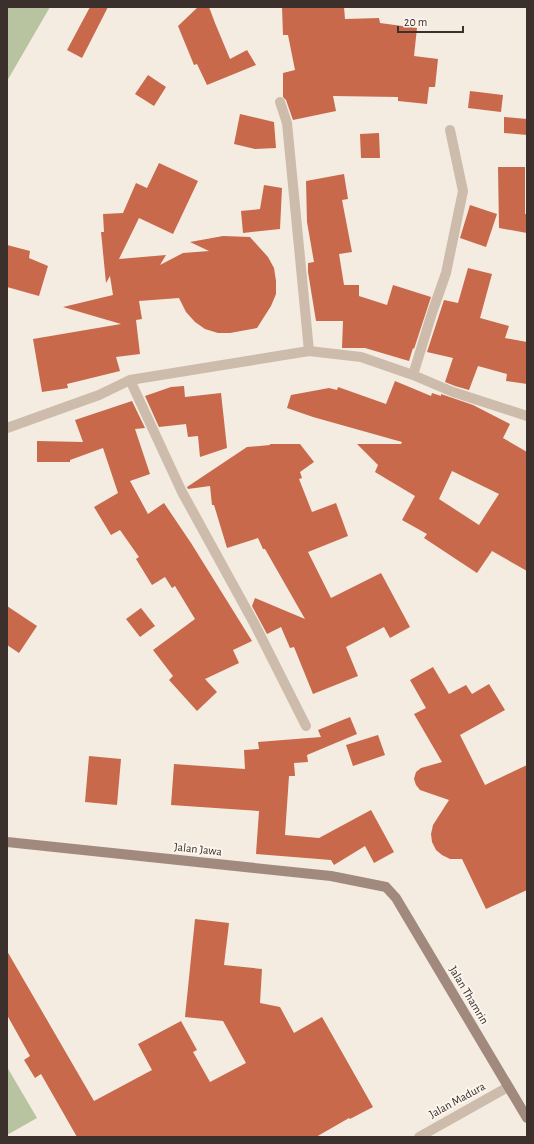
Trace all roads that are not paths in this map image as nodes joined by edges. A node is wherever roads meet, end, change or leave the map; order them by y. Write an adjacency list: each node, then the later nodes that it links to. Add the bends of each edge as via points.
1 (280, 102): 3 (street, via 287,123)
2 (450, 130): 4 (street, via 463,191 446,273)
3 (309, 351): 4 (street, via 361,357); 5 (street)
4 (413, 375): 6 (street, via 454,392)
5 (130, 380): 7 (street, via 99,395); 8 (street, via 182,492 254,623)
6 (527, 416)
7 (7, 428)
8 (306, 726)
9 (7, 842): 10 (street, Jalan Jawa, via 331,876)
10 (386, 887): 11 (street, Jalan Thamrin, via 396,898)
11 (508, 1086): 12 (street, Jalan Thamrin); 13 (street, Jalan Madura)
12 (527, 1118)
13 (418, 1137)

